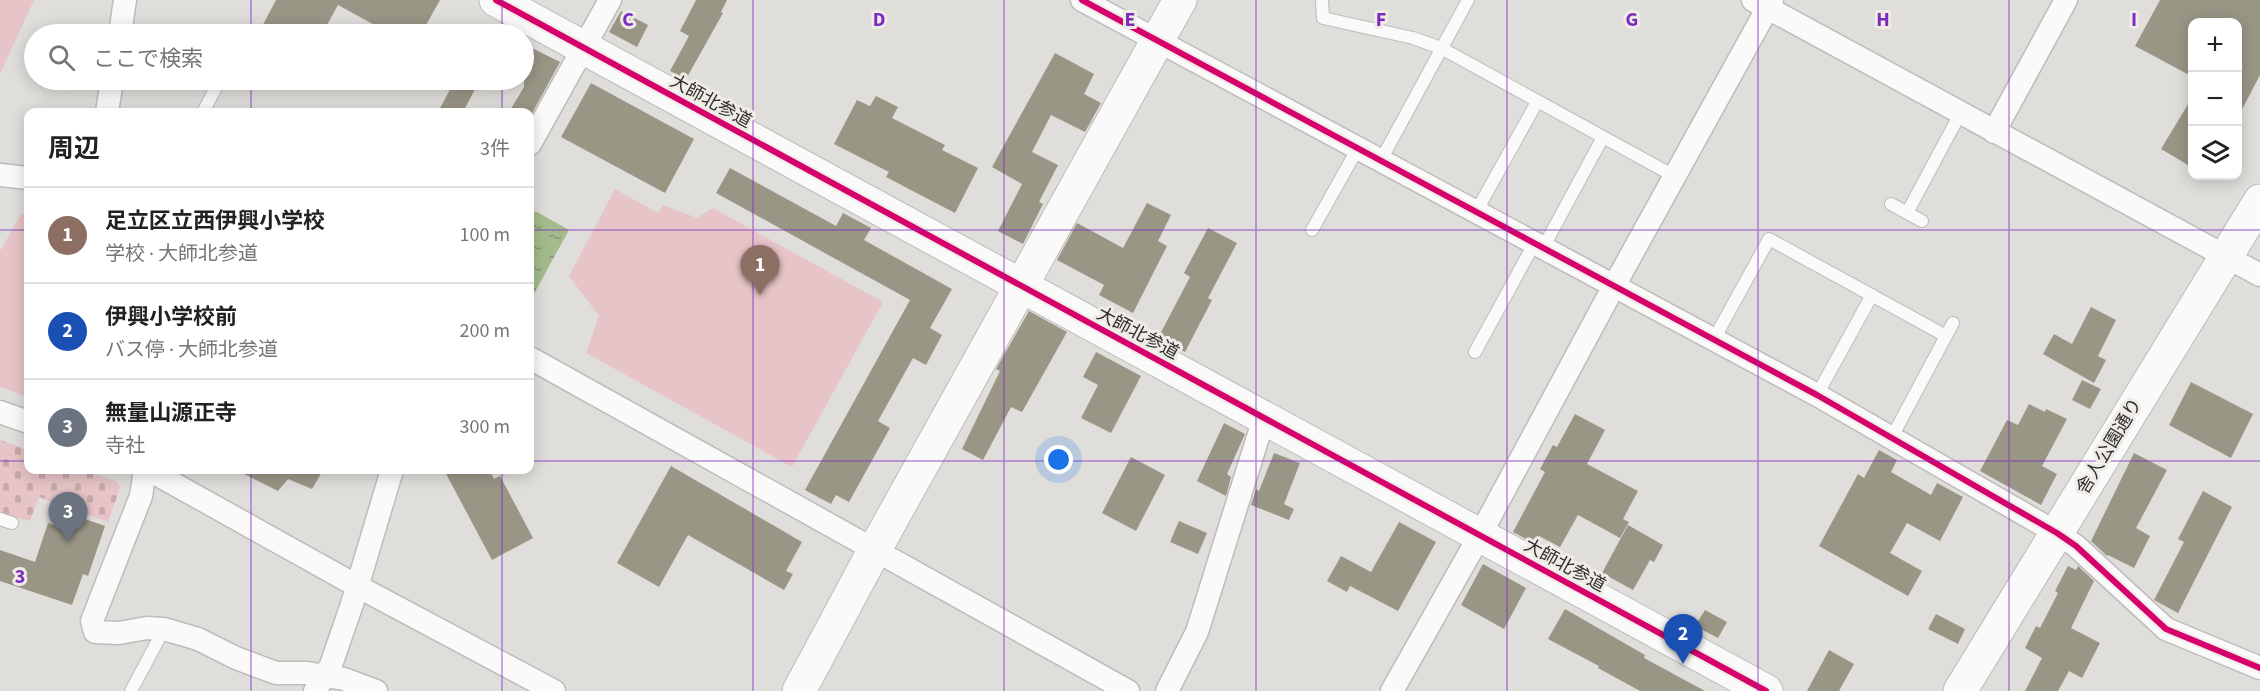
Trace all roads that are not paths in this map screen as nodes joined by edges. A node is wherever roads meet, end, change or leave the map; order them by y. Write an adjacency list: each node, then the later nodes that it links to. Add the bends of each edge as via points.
1 (125, 0): 10 (street)
2 (496, 0): 12 (street, 大師北参道)
3 (610, 0): 12 (street)
4 (1082, 0): 11 (street)
5 (1180, 0): 11 (street)
6 (1322, 0): 13 (lane, via 1323,18)
7 (1468, 0): 13 (lane)
8 (2066, 0): 20 (street)
9 (1764, 3): 19 (street); 26 (street)
10 (121, 24)
11 (1156, 41): 23 (street); 38 (street)
12 (583, 48): 21 (street); 38 (street, 大師北参道)
13 (1441, 48): 16 (lane); 24 (lane)
14 (110, 90): 17 (street)
15 (215, 90): 18 (lane)
16 (1537, 102): 22 (lane); 30 (lane)
17 (108, 108)
18 (205, 108)
19 (1960, 114): 20 (street); 31 (lane)
20 (1994, 132): 35 (street)
21 (534, 133)
22 (1602, 139): 26 (lane); 34 (lane)
23 (1358, 148): 24 (street); 33 (lane)
24 (1381, 160): 30 (street)
25 (2, 172): 27 (street)
26 (1674, 176): 37 (street)
27 (24, 177)
28 (2260, 201): 35 (street, 舎人公園通り)
29 (1891, 204): 31 (lane)
30 (1476, 212): 34 (street)
31 (1907, 213): 32 (lane)
32 (1922, 220)
33 (1312, 230)
34 (1539, 246): 37 (street); 43 (lane)
35 (2225, 256): 36 (street); 53 (street, 舎人公園通り)
36 (2260, 275)
37 (1614, 286): 42 (street); 54 (street)
38 (1021, 288): 47 (street, 大師北参道); 55 (street)
39 (1872, 295): 41 (lane); 42 (lane, via 1769,239); 45 (lane)
40 (1953, 323): 41 (lane)
41 (1946, 336): 49 (lane)
42 (1714, 339): 45 (street)
43 (1475, 352)
44 (534, 360): 55 (street)
45 (1817, 395): 49 (street)
46 (0, 412): 48 (street)
47 (1264, 418): 54 (street, 大師北参道); 65 (street, via 1197,632)
48 (24, 421)
49 (1892, 437): 53 (street)
50 (146, 474): 57 (street, via 92,621 94,632)
51 (154, 474): 56 (street)
52 (391, 474): 56 (street)
53 (2057, 533): 58 (street, via 2166,629); 68 (street, 舎人公園通り)
54 (1480, 535): 66 (street); 67 (street, 大師北参道)
55 (874, 551): 63 (street); 64 (street)
56 (357, 586): 59 (street, via 331,665); 62 (street)
57 (164, 629): 59 (street, via 198,639 276,673 308,673); 60 (lane)
58 (2260, 668)
59 (320, 684): 61 (street, via 344,679)
60 (131, 691)
61 (376, 691)
62 (554, 691)
63 (799, 691)
64 (1128, 691)
65 (1167, 691)
66 (1392, 691)
67 (1766, 691)
68 (1960, 691)

